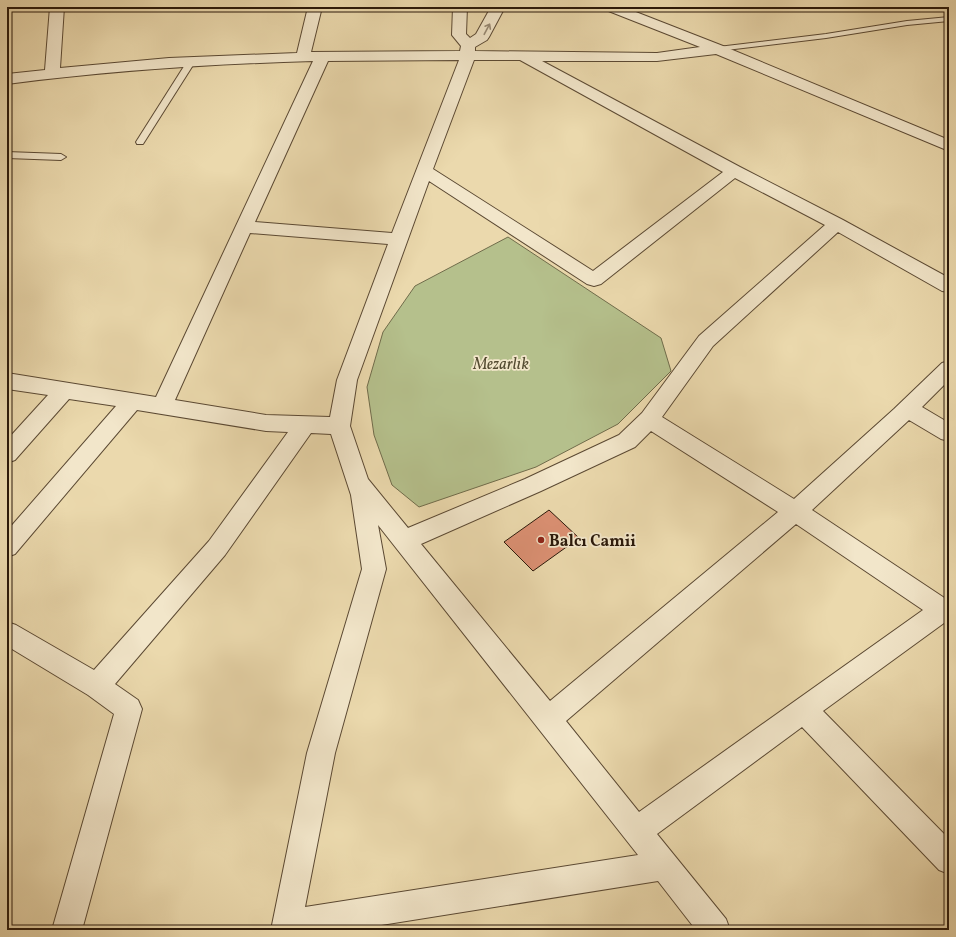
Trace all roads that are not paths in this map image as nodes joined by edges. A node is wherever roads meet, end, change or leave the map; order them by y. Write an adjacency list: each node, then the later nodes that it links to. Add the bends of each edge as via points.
1 (57, 7): 13 (street)
2 (315, 7): 9 (street)
3 (460, 7): 8 (street, via 459,35)
4 (498, 7): 8 (street, one-way to 4, via 482,37)
5 (611, 7): 7 (street)
6 (949, 19): 7 (lane)
7 (718, 49): 11 (street, via 658,57); 16 (street)
8 (468, 51): 10 (street); 11 (street); 19 (street, via 466,64)
9 (303, 57): 10 (street); 12 (street)
10 (322, 57): 22 (street)
11 (523, 57): 20 (street)
12 (191, 62): 13 (street); 15 (lane)
13 (52, 73): 14 (street)
14 (7, 79)
15 (140, 142)
16 (949, 146)
17 (7, 155): 18 (lane)
18 (61, 157)
19 (424, 171): 20 (street, via 594,280); 23 (street)
20 (734, 171): 21 (street)
21 (837, 224): 24 (street); 31 (street, via 706,341)
22 (244, 228): 23 (street); 29 (street)
23 (400, 239): 33 (street, via 347,380)
24 (949, 286)
25 (949, 368): 30 (street)
26 (7, 381): 27 (street)
27 (65, 390): 28 (street); 35 (street)
28 (133, 401): 29 (street); 39 (street)
29 (162, 406): 32 (street, via 266,423)
30 (908, 409): 34 (street); 37 (street)
31 (649, 419): 37 (street); 38 (street, via 627,442)
32 (306, 424): 33 (street); 42 (street, via 216,548)
33 (339, 426): 36 (street)
34 (949, 433)
35 (7, 454)
36 (357, 482): 38 (street); 48 (street, via 362,494 374,569 321,753)
37 (796, 512): 40 (street); 44 (street)
38 (405, 540): 44 (street)
39 (7, 547)
40 (946, 612): 43 (street)
41 (7, 633): 42 (street)
42 (97, 686): 49 (street, via 129,709)
43 (804, 710): 45 (street); 46 (street)
44 (548, 719): 45 (street)
45 (637, 830): 47 (street)
46 (949, 860)
47 (663, 866): 48 (street); 50 (street)
48 (286, 928)
49 (67, 930)
50 (714, 930)

